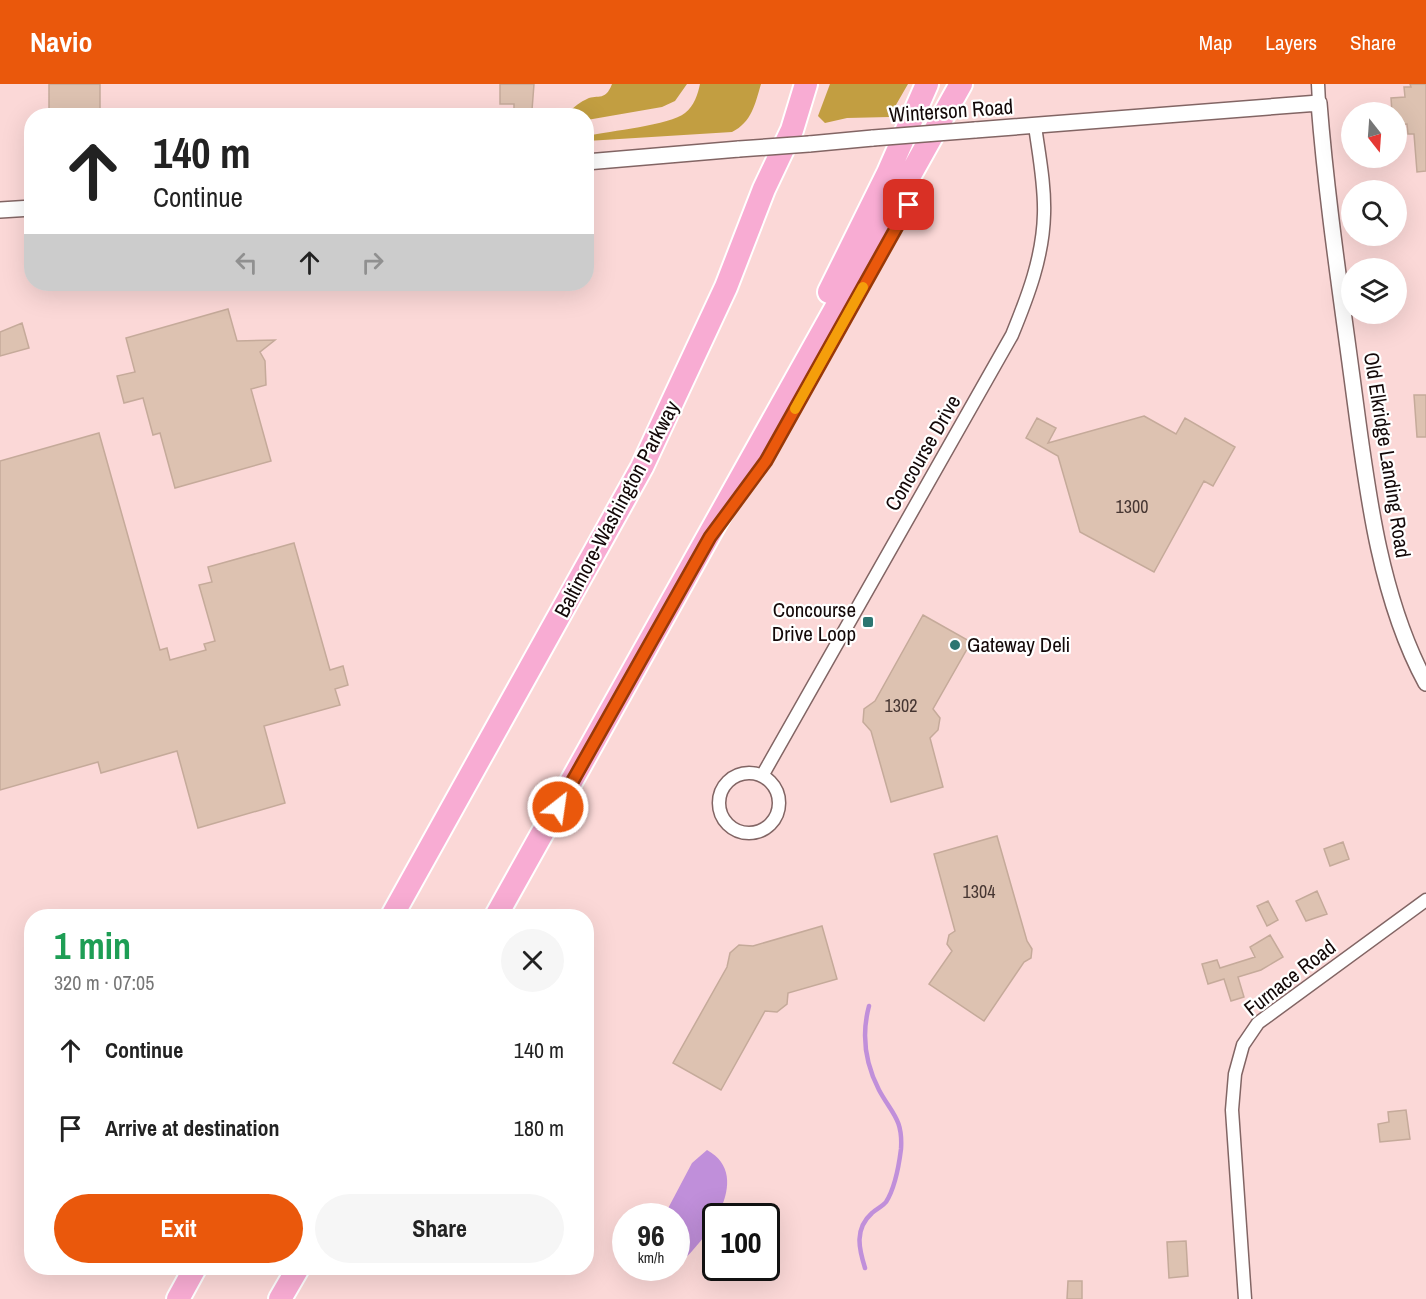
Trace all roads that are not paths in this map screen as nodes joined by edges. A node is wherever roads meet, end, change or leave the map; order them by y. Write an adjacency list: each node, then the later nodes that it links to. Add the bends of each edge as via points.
1 (793, 84): 10 (highway)
2 (806, 84): 10 (highway, Baltimore-Washington Parkway, via 792,130)
3 (927, 84): 16 (highway, via 825,302 594,719)
4 (961, 84): 13 (highway)
5 (976, 84): 13 (highway, via 766,461)
6 (1318, 84): 7 (street, Old Elkridge Landing Road)
7 (1319, 103): 8 (street, Winterson Road); 14 (street, Old Elkridge Landing Road, via 1330,214 1370,502 1391,593)
8 (1035, 126): 9 (street, Winterson Road, bridge); 15 (street, Concourse Drive, via 1044,214 1035,273 1012,335)
9 (594, 161)
10 (764, 189): 18 (highway, Baltimore-Washington Parkway, via 726,287 642,467)
11 (24, 208): 12 (street)
12 (0, 210)
13 (710, 537): 16 (highway)
14 (1426, 683)
15 (762, 776): 15 (street, via 742,774 730,779 722,790 719,810 724,822 735,831 761,831 776,817 778,797 773,785)
16 (568, 789): 19 (highway)
17 (1426, 900): 24 (street, Furnace Road, via 1258,1023 1244,1045 1235,1074 1232,1110)
18 (396, 909)
19 (500, 909)
20 (191, 1275): 22 (highway)
21 (294, 1275): 23 (highway)
22 (178, 1299)
23 (280, 1299)
24 (1245, 1299)

